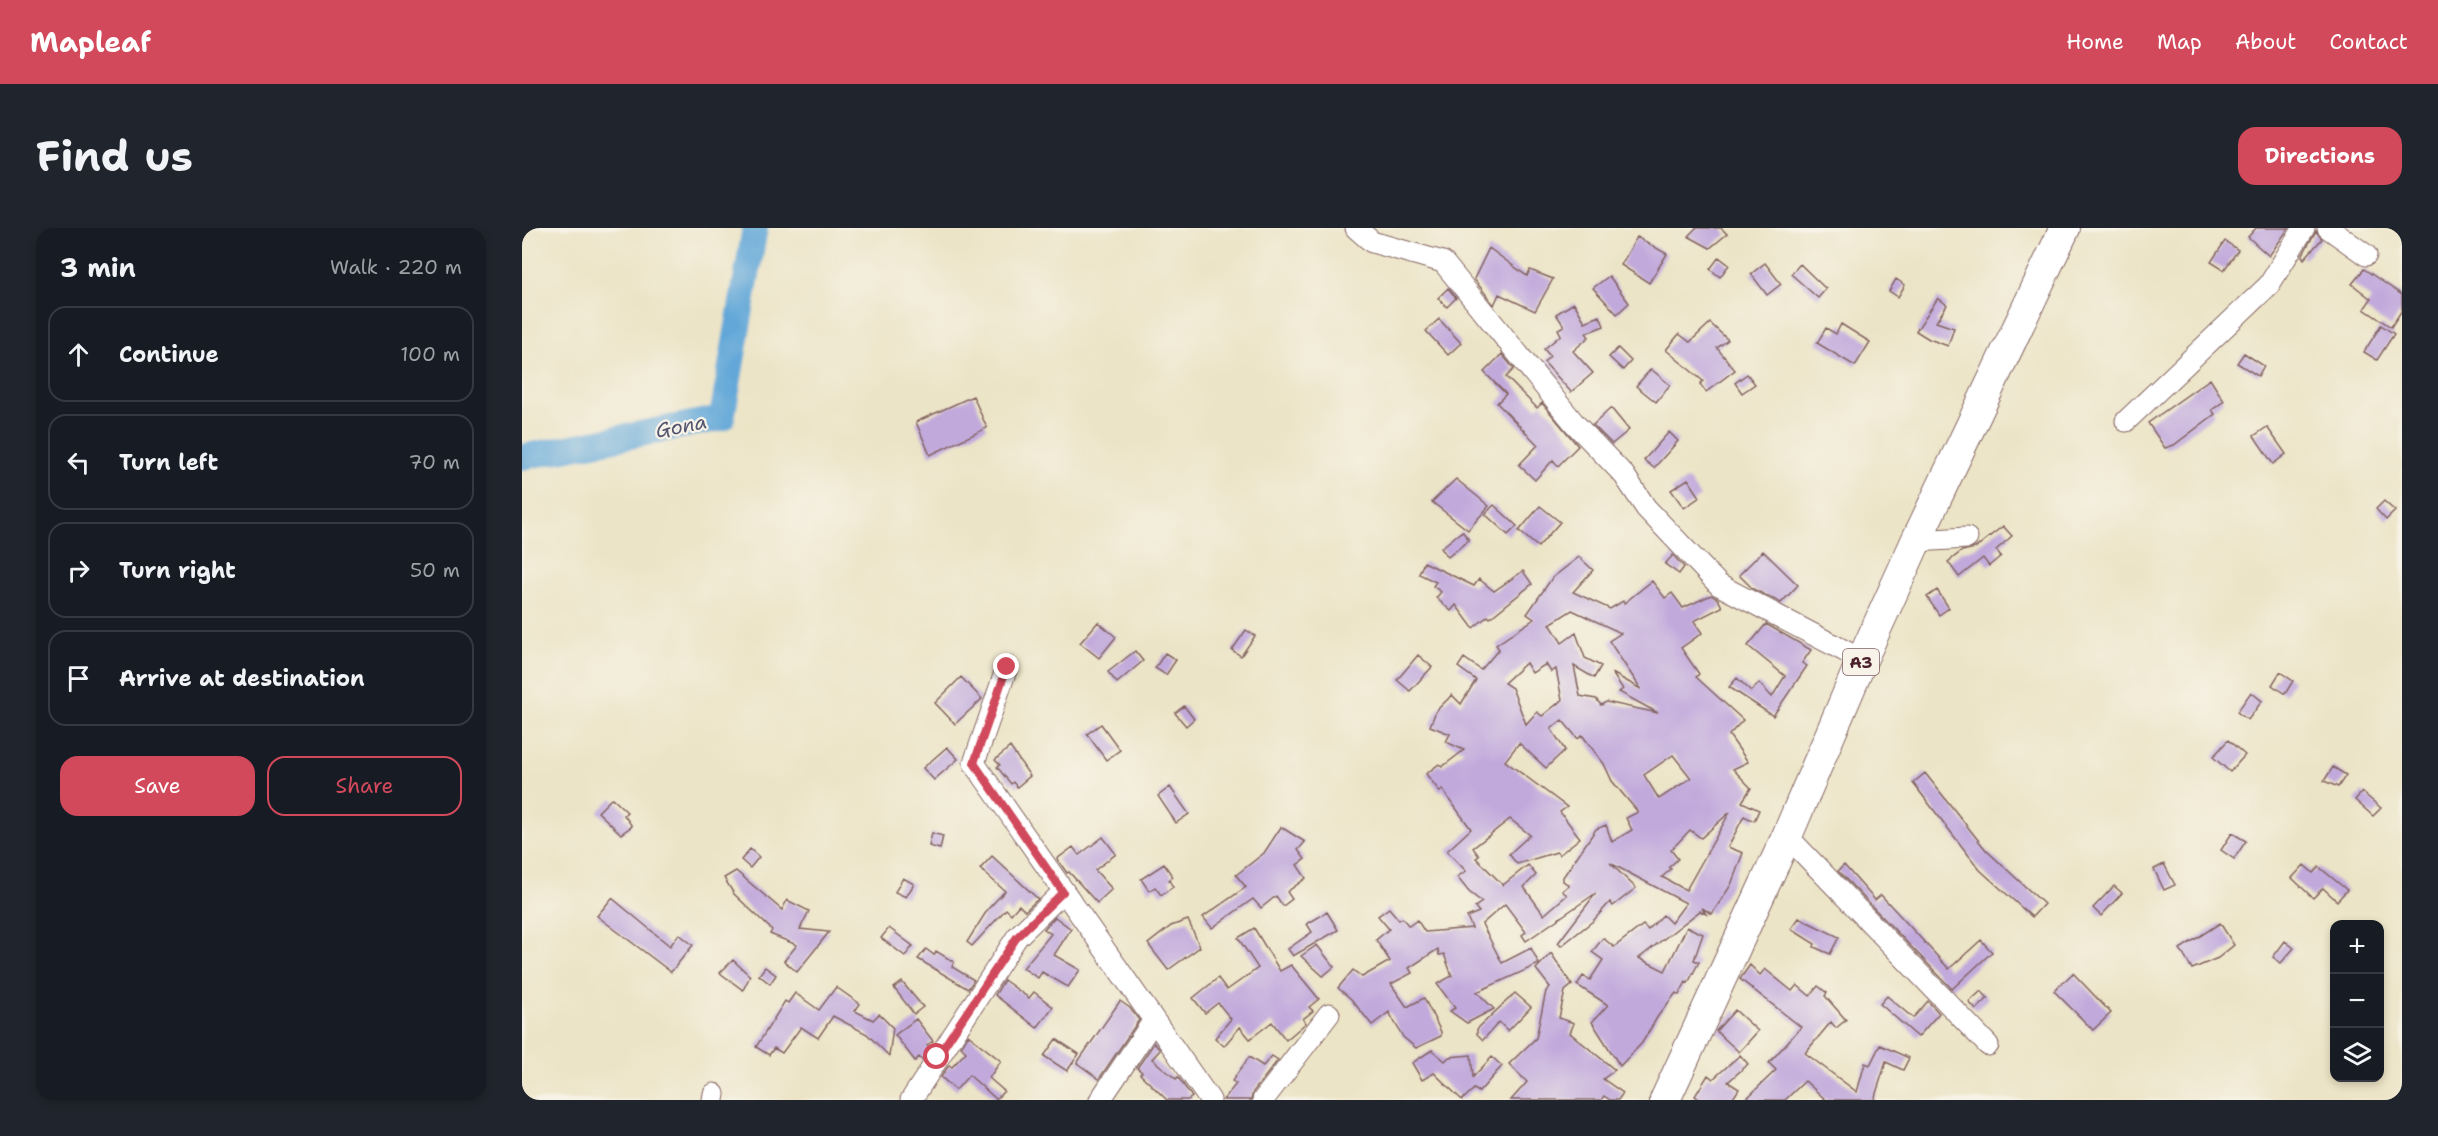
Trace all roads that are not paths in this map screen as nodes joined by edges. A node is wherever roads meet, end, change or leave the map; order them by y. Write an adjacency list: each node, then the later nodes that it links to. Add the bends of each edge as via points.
1 (1356, 228): 9 (street, via 1372,243 1443,262 1575,424 1624,475 1646,508 1719,585)
2 (2065, 228): 8 (highway, A3)
3 (2304, 228): 6 (street, via 2269,285)
4 (2328, 228): 5 (street)
5 (2366, 255)
6 (2126, 421)
7 (1967, 538): 8 (street)
8 (1916, 541): 9 (highway, A3)
9 (1862, 660): 11 (highway, A3)
10 (1007, 667): 12 (street, via 974,763)
11 (1787, 836): 15 (street); 20 (highway, A3)
12 (1063, 892): 14 (street); 16 (street, via 1017,937)
13 (1329, 1014): 19 (street)
14 (1154, 1020): 17 (street); 18 (street)
15 (1988, 1045)
16 (911, 1100)
17 (1100, 1100)
18 (1210, 1100)
19 (1263, 1100)
20 (1665, 1100)

